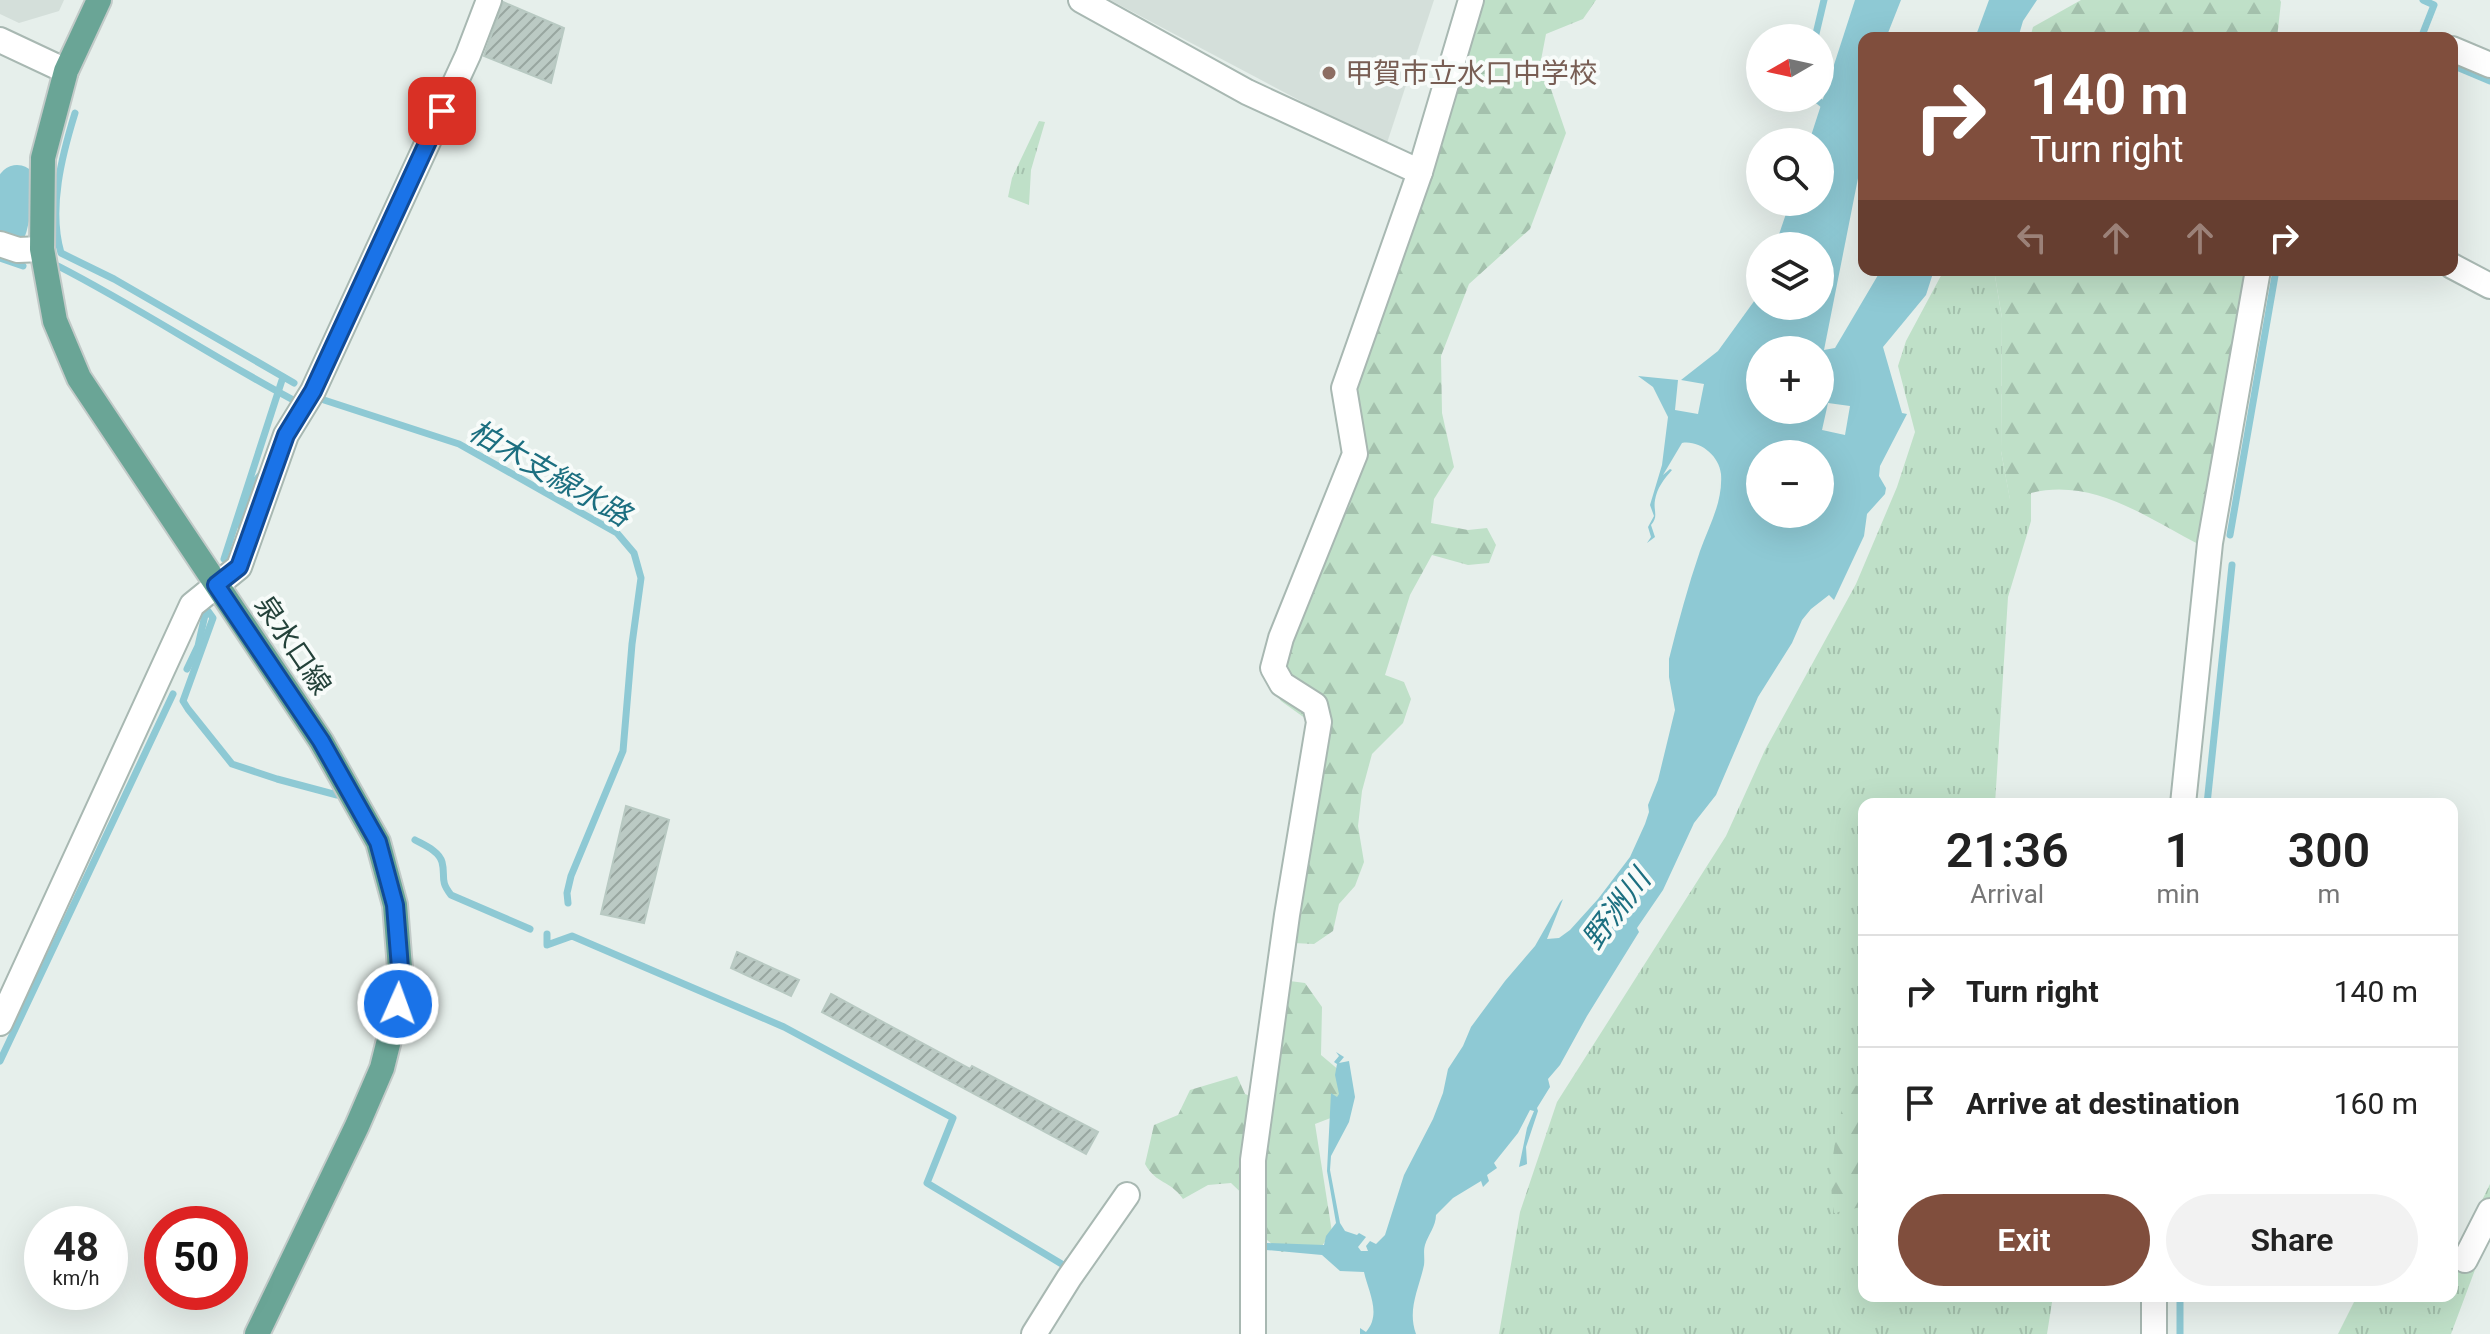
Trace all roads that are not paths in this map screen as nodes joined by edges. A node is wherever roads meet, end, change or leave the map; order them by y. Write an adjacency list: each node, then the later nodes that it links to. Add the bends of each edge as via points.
1 (99, 0): 8 (main road, 泉水口線)
2 (489, 0): 15 (street, via 313,391 286,435 239,567)
3 (1081, 0): 9 (street, via 1247,92)
4 (1471, 0): 9 (street)
5 (0, 40): 8 (street)
6 (2458, 52): 7 (street)
7 (2490, 65)
8 (66, 71): 11 (main road, 泉水口線, via 43,158)
9 (1420, 172): 24 (street, via 1344,388 1355,454 1273,668 1282,684 1315,705 1319,722 1253,1160)
10 (0, 244): 11 (street)
11 (42, 249): 15 (main road, 泉水口線, via 55,321 79,378)
12 (2458, 269): 14 (street)
13 (2257, 276): 16 (street, via 2210,543)
14 (2490, 286)
15 (216, 585): 17 (street, via 192,605); 22 (main road, 泉水口線, via 363,813 378,842 399,937 398,1004 382,1068)
16 (2184, 798)
17 (0, 1023)
18 (1127, 1195): 23 (street)
19 (2490, 1211): 20 (street)
20 (2465, 1260)
21 (2154, 1302): 25 (street)
22 (257, 1334)
23 (1034, 1334)
24 (1253, 1334)
25 (2154, 1334)

